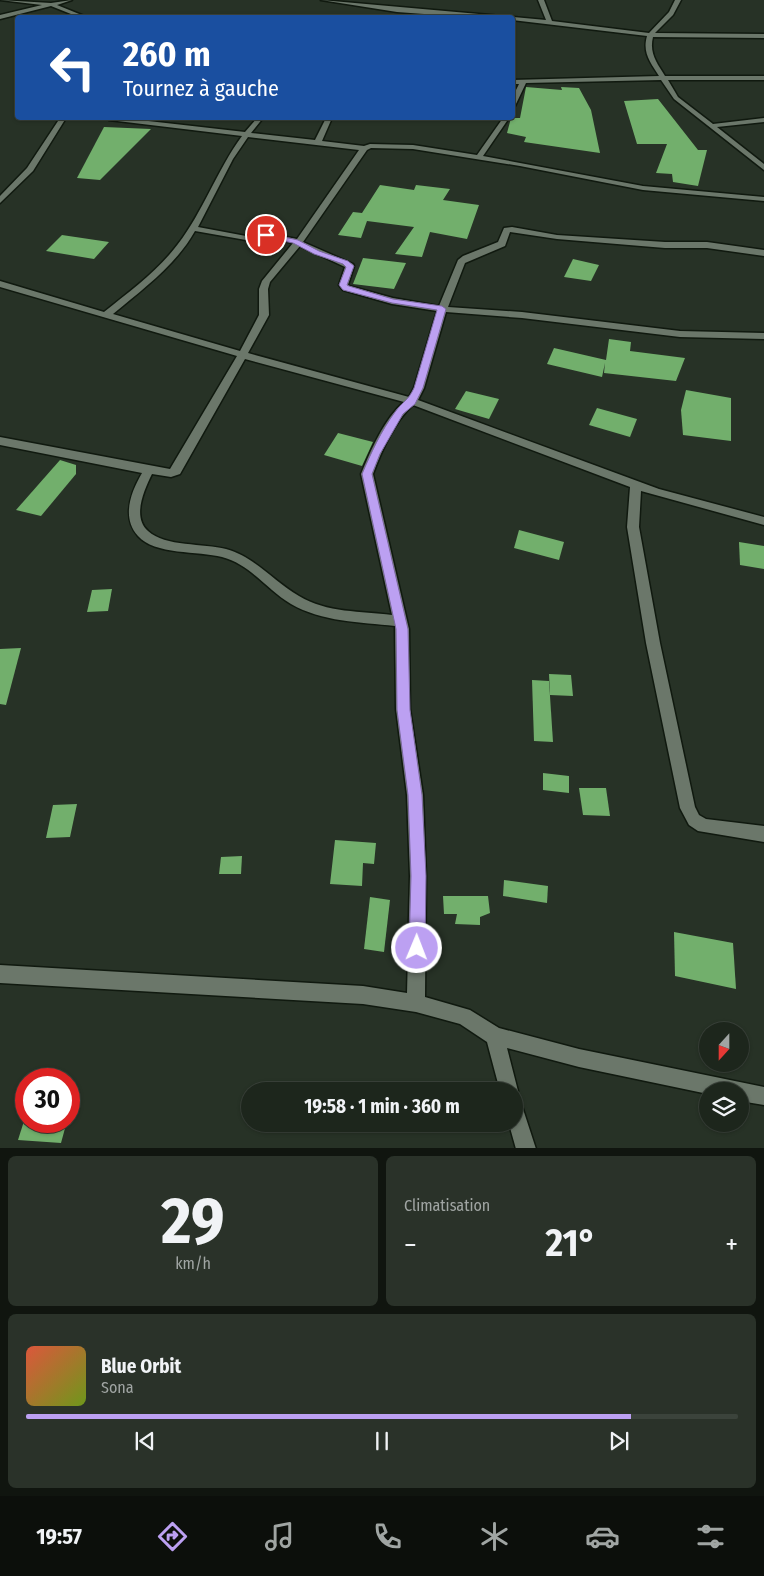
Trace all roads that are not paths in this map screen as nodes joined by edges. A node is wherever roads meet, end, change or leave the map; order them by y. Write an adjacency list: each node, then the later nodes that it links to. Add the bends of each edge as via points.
1 (2, 0): 6 (street)
2 (69, 0): 6 (street)
3 (324, 0): 8 (street, via 347,8)
4 (541, 0): 11 (street)
5 (678, 0): 12 (street)
6 (54, 4): 7 (street); 9 (street)
7 (80, 15)
8 (460, 15)
9 (0, 17)
10 (515, 18): 11 (street)
11 (549, 22): 12 (street)
12 (650, 36): 13 (street); 14 (street, via 647,48)
13 (764, 36)
14 (662, 78): 15 (street); 17 (street); 25 (street, via 676,98)
15 (764, 78)
16 (515, 82): 17 (street)
17 (524, 82): 18 (street)
18 (515, 100)
19 (62, 120): 32 (street, via 30,169)
20 (128, 120): 26 (street)
21 (258, 120): 26 (street)
22 (328, 120): 27 (street)
23 (505, 120): 29 (street)
24 (764, 120): 25 (street)
25 (710, 126): 30 (street)
26 (246, 133): 27 (street); 33 (street)
27 (318, 142): 28 (street)
28 (364, 148): 29 (street, via 413,147); 34 (street)
29 (479, 157): 31 (street, via 643,188)
30 (763, 166)
31 (764, 199)
32 (0, 201)
33 (192, 228): 34 (street, via 246,238 274,236); 38 (street, via 174,254)
34 (298, 244): 37 (street, via 350,266 343,285 346,288 392,301); 40 (street, via 274,269 264,285 265,314)
35 (764, 253): 37 (street, via 707,245 636,244 508,230 502,244 461,262)
36 (0, 284): 38 (street)
37 (442, 309): 39 (street, via 514,314 680,334); 41 (street)
38 (106, 315): 40 (street)
39 (764, 336)
40 (243, 356): 41 (street); 43 (street, via 176,471)
41 (412, 401): 44 (street); 46 (street, via 399,412 367,474)
42 (0, 441): 43 (street)
43 (149, 470): 46 (street, via 136,500 134,518 149,539 223,552 239,558 295,600 328,614)
44 (636, 484): 45 (street); 47 (street, via 633,527 653,643 688,808 694,820 704,826)
45 (764, 520)
46 (400, 621): 49 (street, via 403,710 416,804)
47 (764, 834)
48 (0, 974): 49 (street, via 363,995)
49 (416, 1003): 50 (street, via 464,1016)
50 (495, 1036): 51 (street); 52 (street, via 579,1058)
51 (507, 1082)
52 (764, 1096)
53 (521, 1132): 54 (street)
54 (526, 1148)

